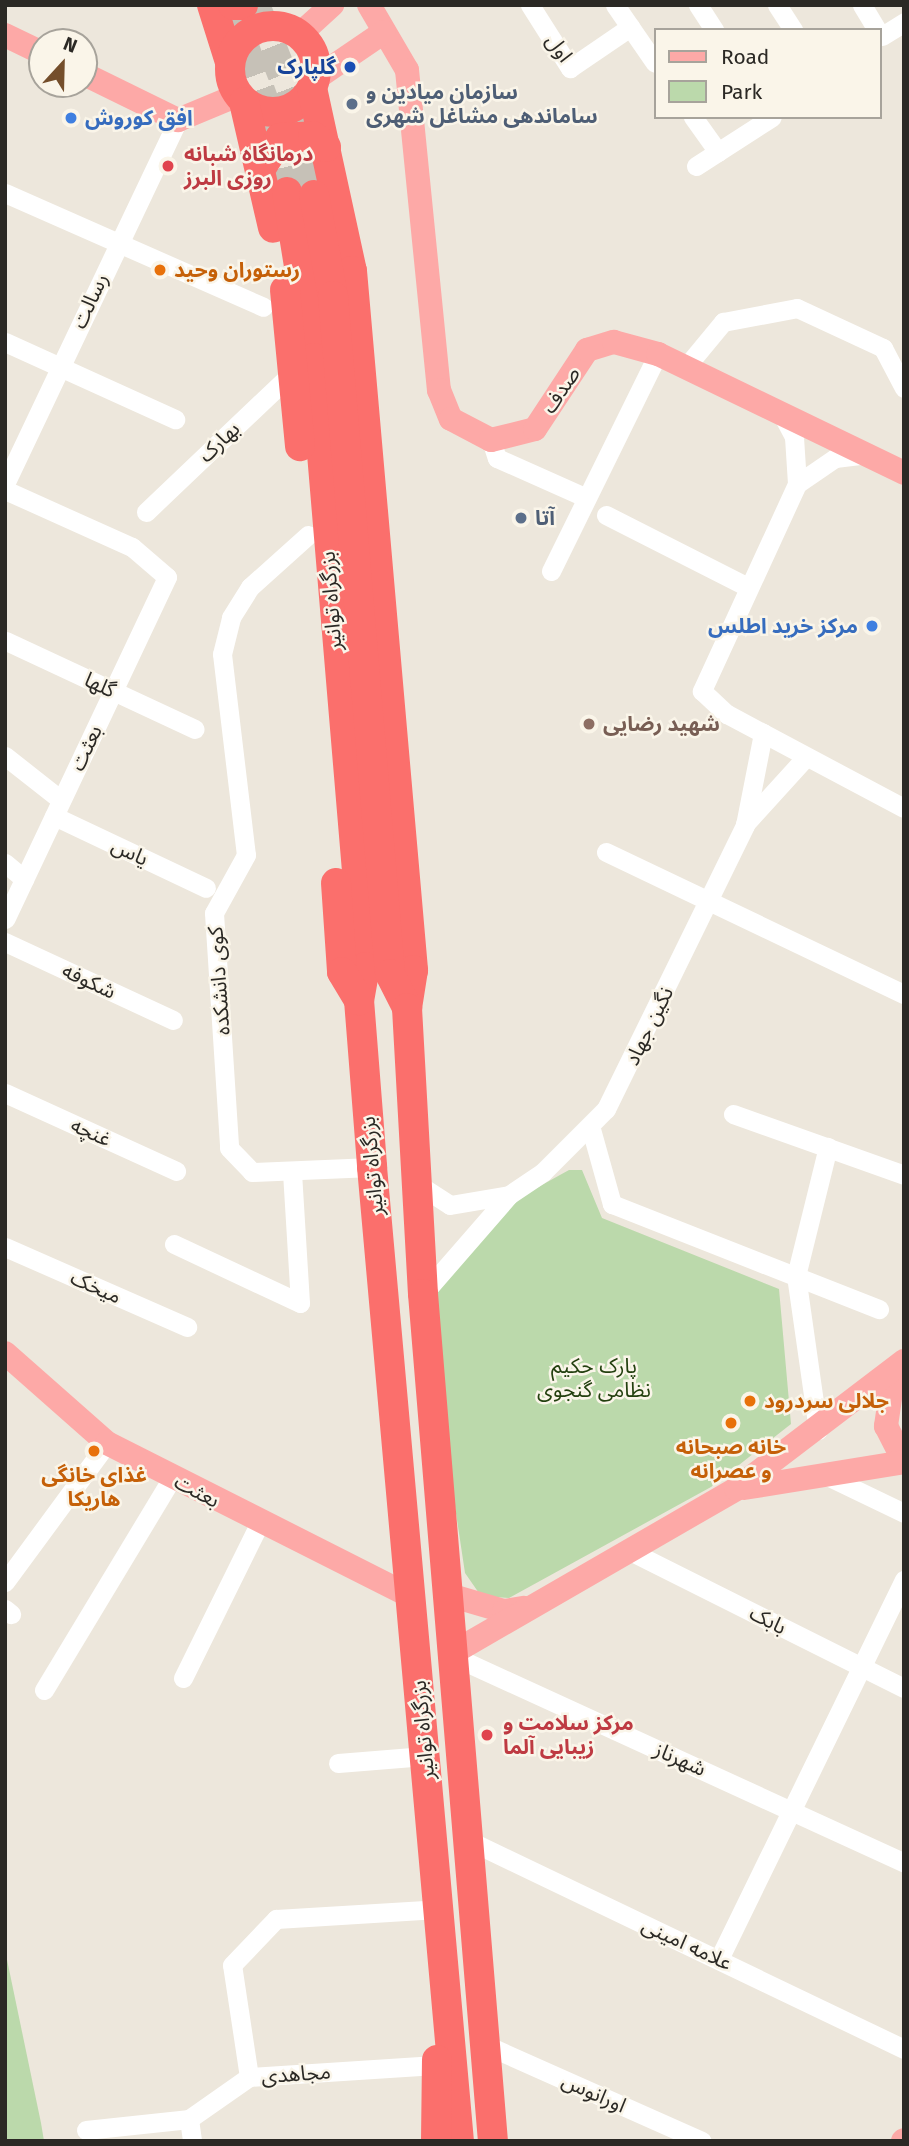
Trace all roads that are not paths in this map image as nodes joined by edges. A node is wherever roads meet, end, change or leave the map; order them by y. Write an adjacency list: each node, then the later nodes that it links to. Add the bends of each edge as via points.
1 (212, 5): 21 (highway)
2 (233, 5): 3 (highway)
3 (243, 5)
4 (332, 5): 12 (main road)
5 (530, 5): 13 (street, اول, via 570,68)
6 (615, 5): 13 (street)
7 (698, 5): 14 (street)
8 (778, 5): 15 (street)
9 (862, 5): 16 (street)
10 (371, 6): 17 (main road)
11 (904, 22): 19 (street)
12 (292, 24): 21 (highway, via 253,31); 24 (highway, via 312,50)
13 (630, 27): 22 (street)
14 (712, 28)
15 (792, 28)
16 (875, 28)
17 (384, 32): 24 (main road); 44 (main road, via 407,70 439,390 451,419)
18 (5, 35): 20 (main road)
19 (881, 38)
20 (28, 46)
21 (230, 62): 25 (highway)
22 (654, 62)
23 (98, 81): 28 (main road)
24 (314, 83): 25 (highway, via 282,112); 29 (highway)
25 (241, 99): 28 (main road); 31 (highway)
26 (694, 119): 30 (street)
27 (769, 119): 30 (street)
28 (178, 120): 34 (street, رسالت)
29 (326, 146): 31 (highway, via 313,136 288,135 268,149); 74 (highway, via 352,271 413,970)
30 (718, 152): 32 (street)
31 (263, 165): 40 (highway)
32 (696, 166)
33 (5, 193): 34 (street)
34 (118, 242): 35 (street); 38 (street, رسالت)
35 (263, 307)
36 (5, 342): 38 (street)
37 (658, 354): 39 (main road, صدف); 44 (main road, صدف, via 614,342 587,350 535,429); 50 (street)
38 (60, 367): 43 (street); 47 (street, رسالت)
39 (685, 368): 41 (street, via 723,322 797,308 883,348); 42 (main road, صدف)
40 (293, 372): 51 (street, بهارک); 53 (highway)
41 (904, 388)
42 (783, 416): 45 (main road, صدف); 48 (street, via 794,437)
43 (174, 419)
44 (491, 440): 50 (street, via 497,458)
45 (868, 454): 46 (main road, صدف); 48 (street, via 835,458)
46 (904, 473)
47 (5, 484)
48 (797, 484): 55 (street)
49 (5, 490): 57 (street, بعثت, via 132,547 167,577)
50 (587, 498): 54 (street)
51 (146, 512)
52 (606, 515): 55 (street)
53 (309, 535): 73 (highway, via 342,972); 82 (street, کوی دانشکده, via 250,587 225,642 246,855 214,913 229,1147 252,1172)
54 (551, 571)
55 (748, 587): 59 (street, via 702,691 707,702)
56 (6, 641): 57 (street, گلها)
57 (113, 690): 58 (street, گلها); 63 (street, بعثت)
58 (195, 729)
59 (763, 733): 61 (street); 64 (street)
60 (5, 756): 63 (street)
61 (806, 757): 62 (street); 64 (street)
62 (899, 803)
63 (58, 808): 67 (street, بعثت); 68 (street, یاس)
64 (745, 825): 69 (street, نگین جهاد)
65 (606, 852): 69 (street)
66 (5, 863): 67 (street)
67 (24, 879): 70 (street, بعثت)
68 (206, 888)
69 (710, 903): 72 (street); 78 (street, نگین جهاد)
70 (5, 919)
71 (5, 942): 75 (street, شکوفه)
72 (904, 994)
73 (359, 1000): 74 (highway, بزرگراه توانیر, via 365,967 300,194 333,296 390,974); 80 (highway, بزرگراه توانیر)
74 (407, 1008): 84 (highway, بزرگراه توانیر)
75 (173, 1020)
76 (5, 1093): 81 (street, غنچه)
77 (733, 1114): 79 (street)
78 (591, 1129): 85 (street, نگین جهاد); 88 (street, via 612,1204)
79 (828, 1147): 83 (street); 88 (street)
80 (372, 1167): 82 (street, کوی دانشکده); 106 (highway, بزرگراه توانیر)
81 (176, 1171)
82 (292, 1172): 86 (street, via 300,1303)
83 (904, 1175)
84 (416, 1183): 85 (street, via 450,1205); 89 (highway, بزرگراه توانیر)
85 (509, 1195): 89 (street, نگین جهاد)
86 (174, 1244)
87 (5, 1247): 91 (street, میخک)
88 (796, 1276): 90 (street); 94 (street)
89 (423, 1294): 105 (highway, بزرگراه توانیر)
90 (880, 1309)
91 (187, 1326)
92 (5, 1353): 95 (main road, بعثت)
93 (899, 1366): 94 (main road); 96 (main road, via 886,1426)
94 (818, 1430): 99 (main road)
95 (107, 1444): 98 (main road, بعثت); 104 (street)
96 (904, 1462): 97 (main road)
97 (820, 1472): 99 (main road); 100 (street)
98 (173, 1478): 101 (main road, بعثت); 112 (street)
99 (736, 1489): 102 (main road)
100 (904, 1513)
101 (259, 1524): 106 (main road, بعثت); 110 (street)
102 (632, 1552): 107 (main road); 109 (street, بابک)
103 (904, 1580): 109 (street)
104 (5, 1582)
105 (449, 1595): 107 (main road, via 504,1611); 108 (highway, بزرگراه توانیر)
106 (410, 1596): 113 (highway, بزرگراه توانیر)
107 (528, 1608): 108 (main road)
108 (455, 1655): 115 (street, شهرناز); 116 (highway, بزرگراه توانیر)
109 (861, 1668): 111 (street, بابک); 115 (street)
110 (183, 1678)
111 (904, 1688)
112 (44, 1690)
113 (425, 1755): 114 (street); 118 (highway, بزرگراه توانیر)
114 (338, 1763)
115 (793, 1809): 117 (street, شهرناز); 119 (street)
116 (470, 1841): 119 (street, علامه امینی); 122 (highway, بزرگراه توانیر)
117 (904, 1863)
118 (438, 1909): 120 (highway, بزرگراه توانیر); 124 (street, via 275,1919 232,1965)
119 (719, 1959): 121 (street, علامه امینی)
120 (445, 2007): 123 (highway); 127 (highway, بزرگراه توانیر)
121 (904, 2049)
122 (487, 2051): 129 (highway, بزرگراه توانیر); 130 (highway); 131 (street, اورانوس)
123 (436, 2065): 124 (street, مجاهدی); 127 (highway)
124 (249, 2077): 125 (street, مجاهدی)
125 (189, 2119): 126 (street, مجاهدی); 128 (street)
126 (86, 2130)
127 (451, 2135)
128 (192, 2141)
129 (493, 2141)
130 (509, 2141)
131 (702, 2141)

